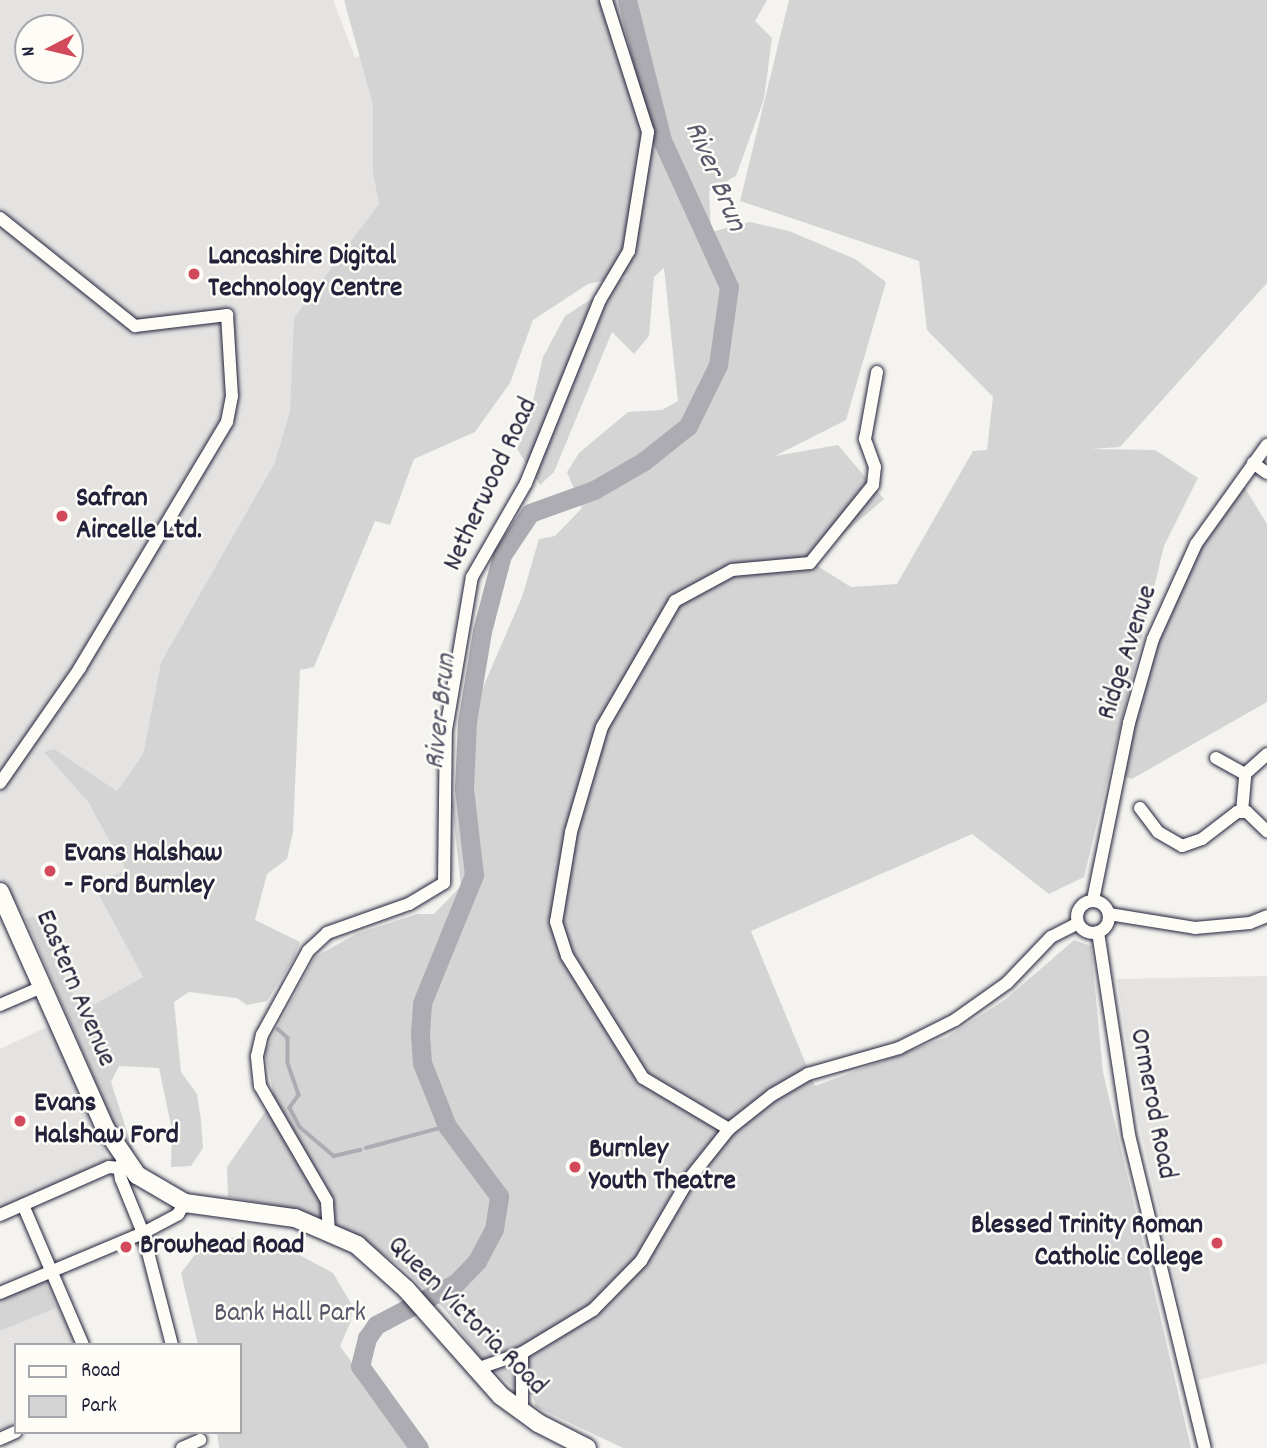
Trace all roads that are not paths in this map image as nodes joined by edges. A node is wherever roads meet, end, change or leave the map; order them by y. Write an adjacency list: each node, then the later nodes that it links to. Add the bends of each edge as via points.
1 (606, 0): 28 (street, Netherwood Road, via 648,132 629,250 600,300 526,483 472,577 446,730 444,883 409,904 327,933 308,951 262,1035 257,1056 260,1086 327,1200)
2 (0, 218): 10 (street, via 135,326 227,315 232,396 227,422 80,668)
3 (877, 372): 23 (street, via 865,439 875,467 873,485 810,563 732,570 675,601 602,727 571,832 556,922 567,956 643,1078)
4 (1267, 445): 5 (street, Ridge Avenue)
5 (1253, 463): 6 (street); 15 (street, Ridge Avenue, via 1195,544 1153,639 1129,723)
6 (1267, 473)
7 (1267, 754): 9 (street)
8 (1216, 758): 9 (street)
9 (1245, 774): 11 (street)
10 (0, 783)
11 (1242, 812): 12 (street, via 1222,820 1194,845 1182,846 1166,839); 13 (street)
12 (1140, 815)
13 (1267, 831)
14 (0, 892): 18 (highway, Eastern Avenue)
15 (1093, 900): 16 (street, via 1103,904); 19 (street, via 1079,908)
16 (1109, 914): 17 (street, via 1195,928 1250,923); 20 (street, via 1108,923)
17 (1267, 916)
18 (8, 922): 21 (highway, Eastern Avenue)
19 (1077, 923): 20 (street, via 1088,932); 23 (street, via 1051,937 1007,983 955,1020 899,1048 808,1074)
20 (1098, 932): 40 (street, Ormerod Road, via 1129,1135)
21 (44, 986): 22 (street); 24 (highway, Eastern Avenue)
22 (0, 1005)
23 (729, 1129): 34 (street, via 689,1179 641,1261 593,1310)
24 (122, 1165): 25 (highway, Eastern Avenue, via 152,1188); 26 (street); 29 (street)
25 (181, 1202): 28 (highway, Queen Victoria Road, via 295,1218); 29 (street, via 178,1214)
26 (23, 1205): 27 (street); 30 (street)
27 (0, 1214)
28 (329, 1232): 35 (highway, Queen Victoria Road, via 357,1245 406,1289)
29 (143, 1233): 30 (street); 33 (street)
30 (51, 1270): 31 (street); 32 (street)
31 (0, 1293)
32 (82, 1343)
33 (171, 1343)
34 (522, 1353): 35 (street); 36 (street)
35 (474, 1370): 36 (highway, Queen Victoria Road)
36 (523, 1412): 39 (highway, Queen Victoria Road)
37 (200, 1440): 38 (street)
38 (182, 1448)
39 (587, 1448)
40 (1205, 1448)

